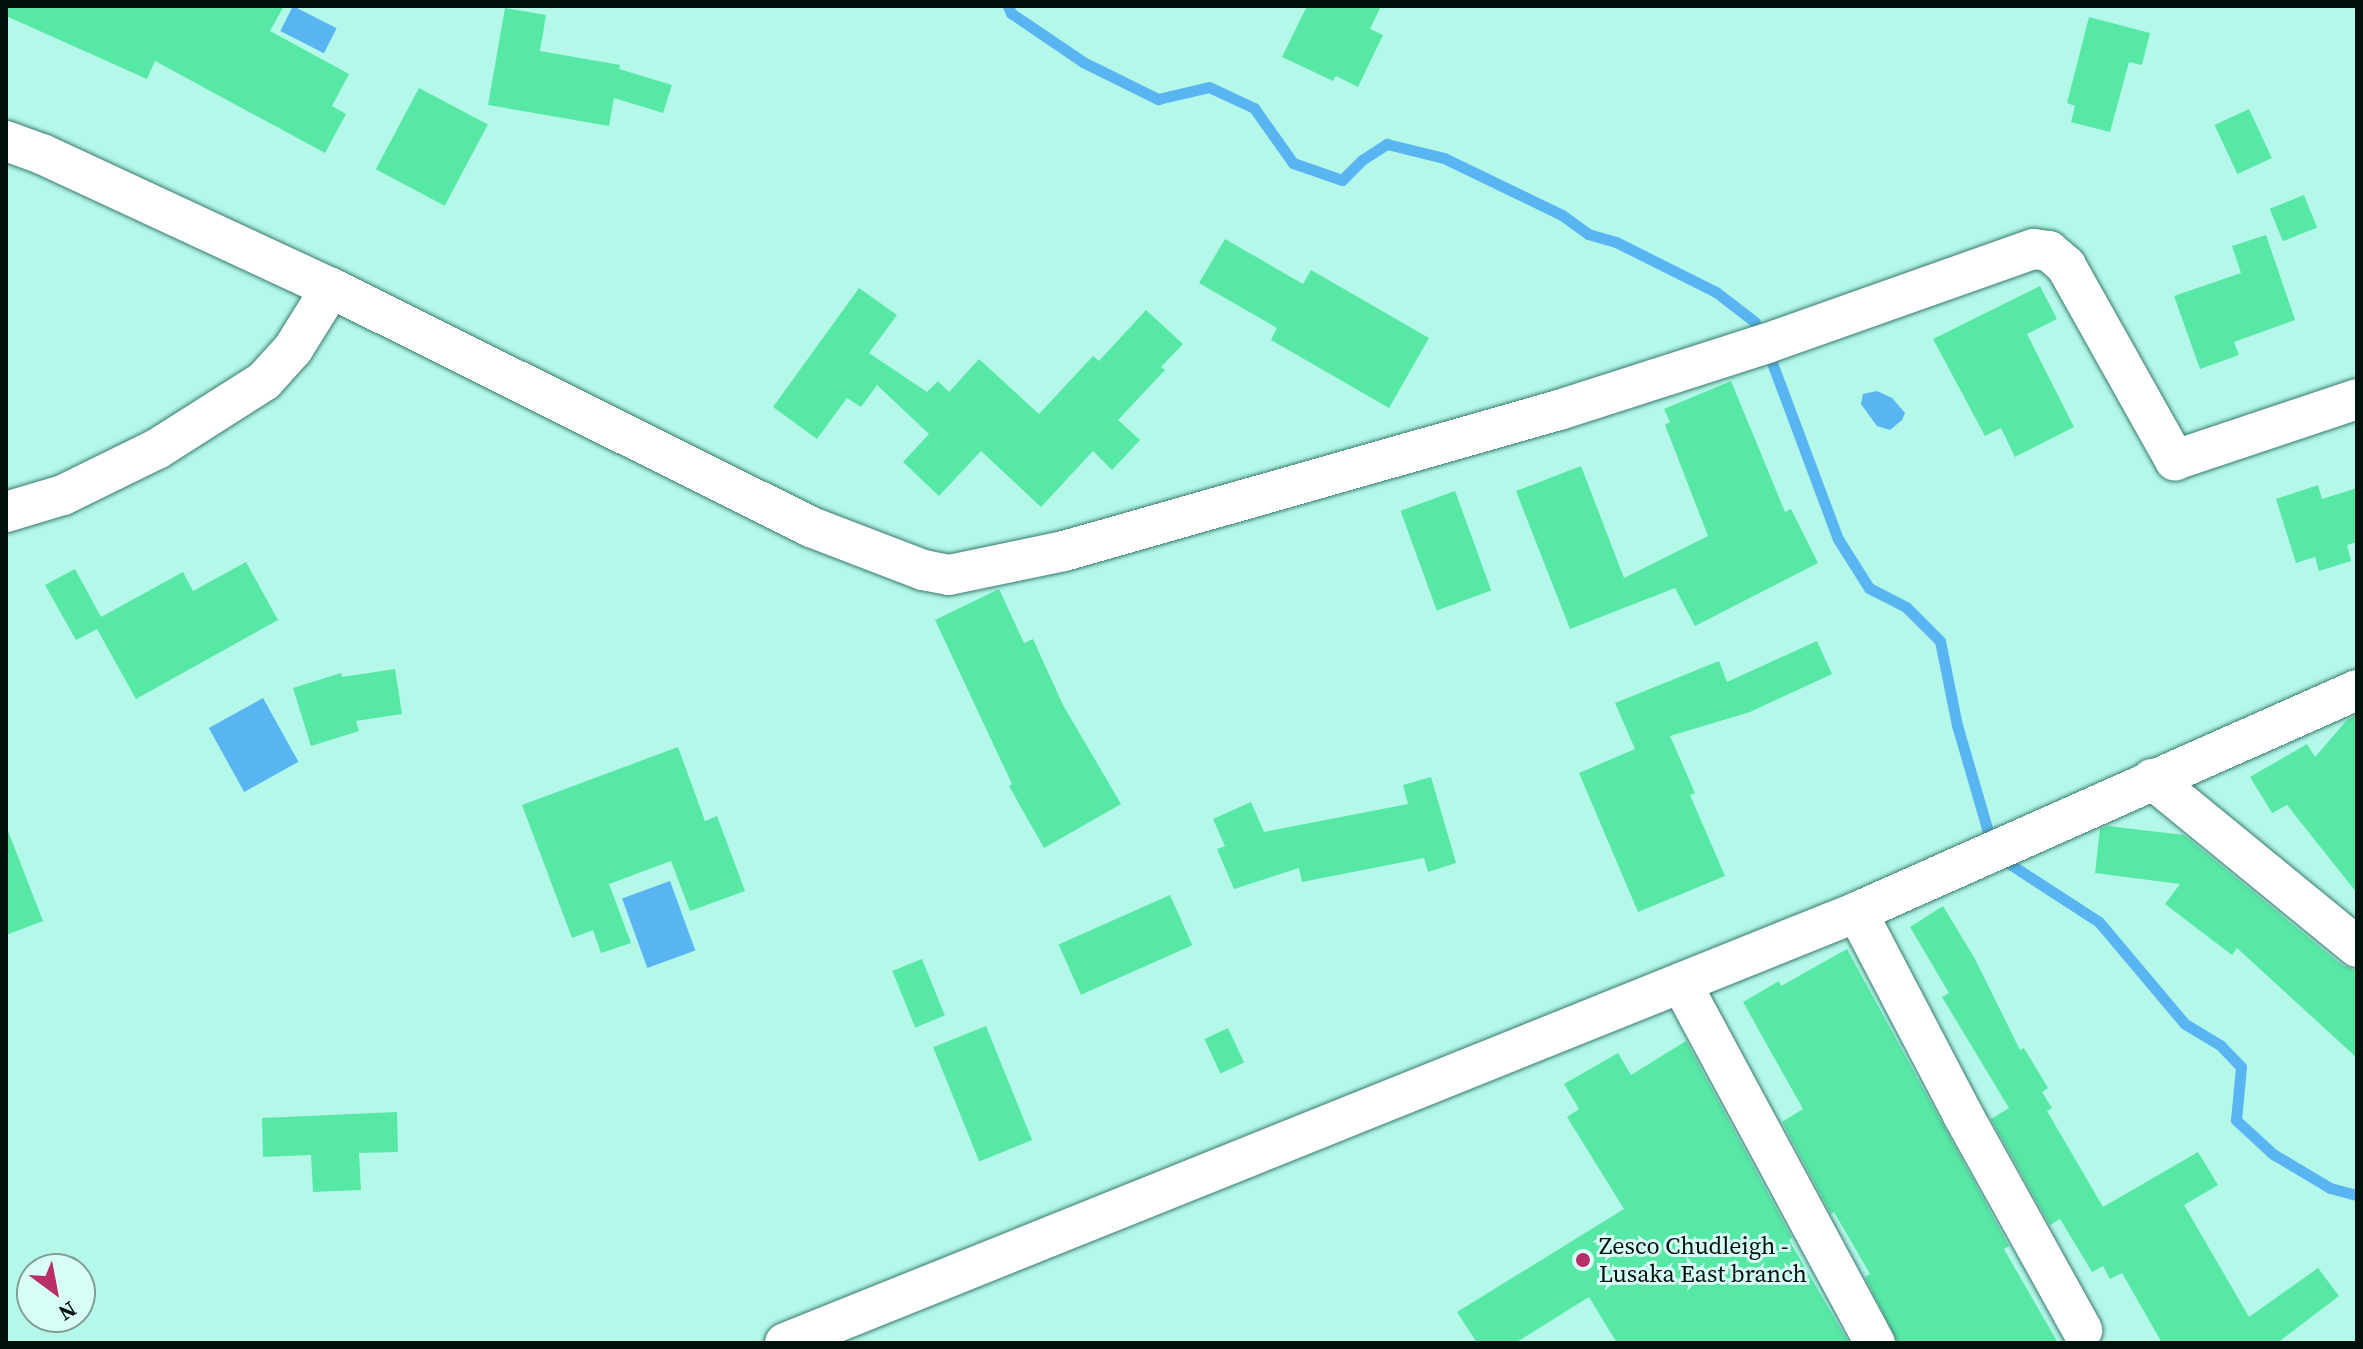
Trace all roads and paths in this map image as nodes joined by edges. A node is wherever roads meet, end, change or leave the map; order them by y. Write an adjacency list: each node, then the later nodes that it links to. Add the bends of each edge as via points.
1 (6, 141): 2 (street)
2 (331, 288): 3 (street, via 811,527 949,575 1064,551 1559,410 2034,249 2049,251 2066,266 2175,460); 4 (street, via 293,349 264,381 157,449 63,495)
3 (2357, 399)
4 (6, 512)
5 (2357, 690): 6 (street)
6 (2152, 779): 7 (street); 8 (street)
7 (1857, 912): 9 (street); 10 (street)
8 (2357, 947)
9 (1681, 983): 11 (street); 12 (street)
10 (2082, 1330)
11 (785, 1343)
12 (1875, 1343)

